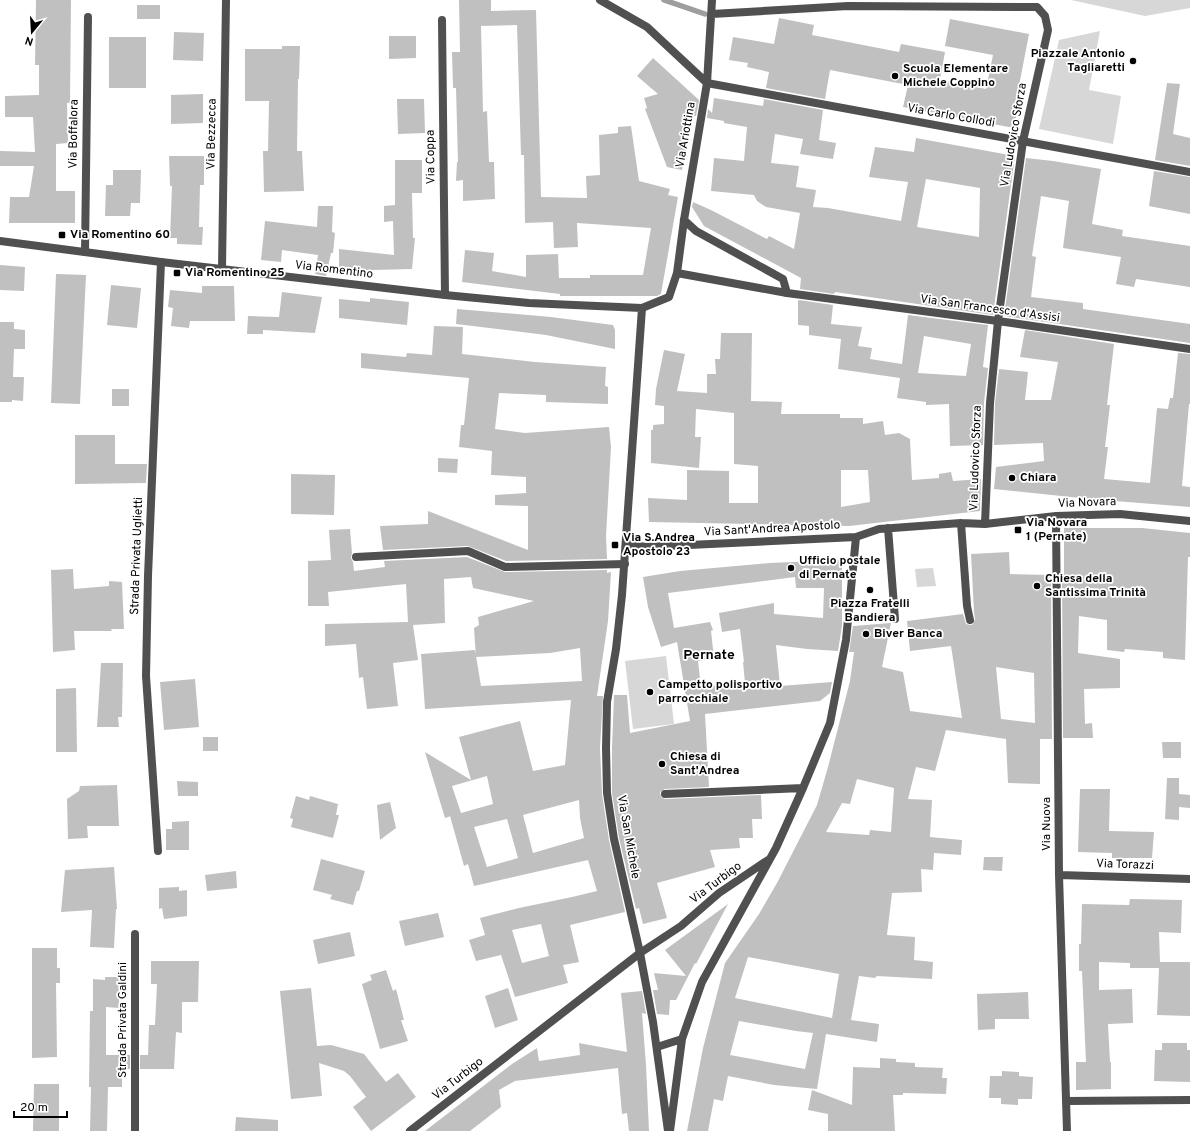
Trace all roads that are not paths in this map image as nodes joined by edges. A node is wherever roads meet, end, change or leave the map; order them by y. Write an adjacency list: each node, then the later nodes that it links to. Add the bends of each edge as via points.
1 (226, 0): 14 (street, Via Bezzecca)
2 (600, 0): 7 (street, via 647,26)
3 (712, 0): 4 (street, Via Ariottina)
4 (712, 14): 7 (street, Via Ariottina); 8 (street, Via Ludovico Sforza, via 848,6 1037,7 1045,16 1048,30)
5 (88, 17): 12 (street, Via Boffalora)
6 (442, 20): 17 (street, Via Coppa)
7 (708, 83): 8 (street, Via Carlo Collodi); 10 (street, Via Ariottina)
8 (1023, 141): 9 (street, Via Carlo Collodi); 19 (street, Via Ludovico Sforza)
9 (1190, 172)
10 (684, 220): 15 (street, Via Ariottina); 16 (street, via 696,232 783,279)
11 (0, 241): 12 (street, Via Romentino)
12 (85, 252): 13 (street, Via Romentino)
13 (161, 262): 14 (street, Via Romentino); 34 (street, Strada Privata Uglietti, via 146,676)
14 (222, 268): 17 (street, Via Romentino)
15 (677, 273): 16 (street, Via San Francesco d'Assisi); 18 (street, Via Ariottina, via 669,297)
16 (787, 294): 19 (street, Via San Francesco d'Assisi)
17 (445, 295): 18 (street, Via Romentino, via 529,303)
18 (642, 308): 27 (street)
19 (998, 321): 20 (street, Via San Francesco d'Assisi); 24 (street, Via Ludovico Sforza, via 990,403)
20 (1190, 349)
21 (1056, 516): 22 (street, Via Novara, via 1120,514); 24 (street, Via Novara); 36 (street, Via Nuova)
22 (1190, 521)
23 (961, 523): 24 (street, Via Sant'Andrea Apostolo); 25 (street, Via Sant'Andrea Apostolo); 31 (street)
24 (985, 524)
25 (888, 528): 26 (street, Via Sant'Andrea Apostolo, via 879,528); 30 (street)
26 (856, 537): 27 (street, Via Sant'Andrea Apostolo, via 646,546); 32 (street, Via Turbigo, via 846,640 830,723)
27 (626, 544): 29 (street, Via San Michele)
28 (356, 557): 29 (street, via 468,551 505,567)
29 (625, 564): 39 (street, Via San Michele, via 616,649 607,702 607,793 614,839)
30 (895, 619)
31 (970, 620)
32 (803, 788): 33 (street); 35 (street, Via Turbigo, via 776,848)
33 (665, 794)
34 (158, 851)
35 (768, 859): 39 (street, Via Turbigo, via 719,893 681,926); 40 (street, via 702,982)
36 (1059, 875): 37 (street, Via Torazzi); 43 (street, Via Nuova)
37 (1190, 879)
38 (135, 934): 44 (street, Strada Privata Galdini)
39 (640, 953): 41 (street, Via San Michele); 45 (street, Via Turbigo)
40 (682, 1039): 41 (street); 46 (street)
41 (657, 1047): 46 (street, Via San Michele)
42 (1190, 1100): 43 (street)
43 (1067, 1101): 47 (street, Via Nuova)
44 (134, 1131)
45 (410, 1131)
46 (669, 1131)
47 (1067, 1131)

